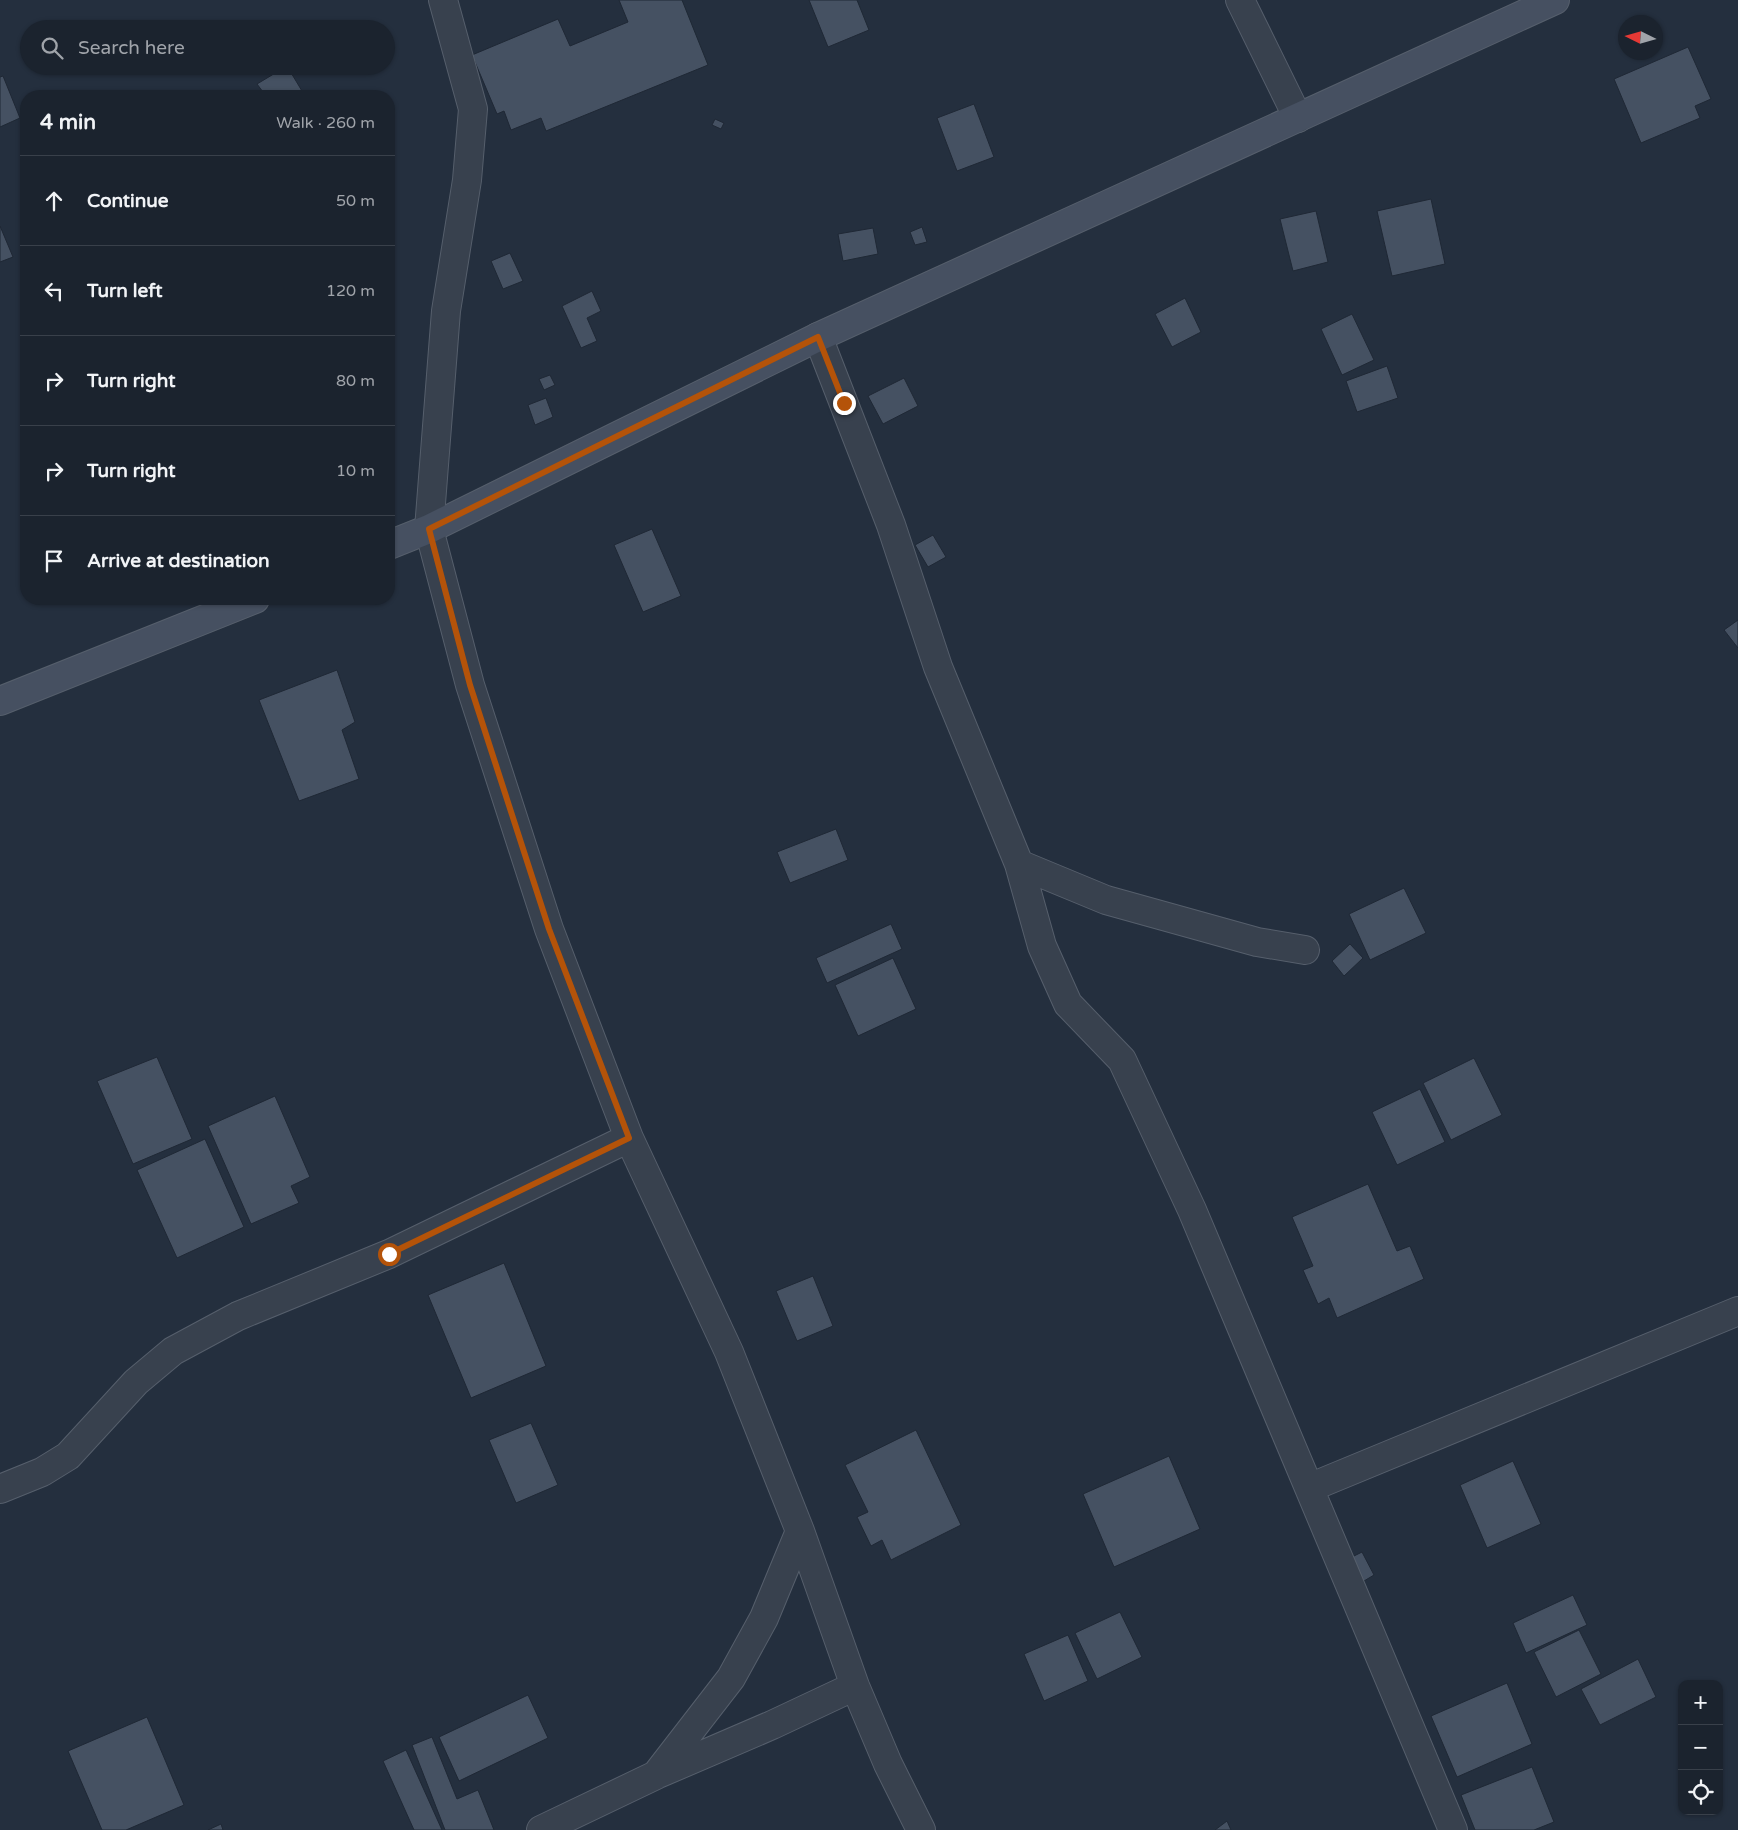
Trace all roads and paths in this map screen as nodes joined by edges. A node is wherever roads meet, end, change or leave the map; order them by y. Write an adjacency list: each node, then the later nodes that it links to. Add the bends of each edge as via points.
1 (443, 0): 6 (street, via 473,109 467,180 446,311)
2 (1240, 0): 4 (street)
3 (1555, 0): 4 (main road)
4 (1298, 118): 5 (main road)
5 (818, 337): 6 (main road); 10 (street, via 891,525 938,666)
6 (429, 529): 7 (main road); 12 (street, via 470,685 549,929)
7 (395, 543)
8 (240, 605): 9 (main road)
9 (0, 701)
10 (1019, 864): 11 (street, via 1106,900 1257,942); 14 (street, via 1042,946 1068,1004 1122,1060 1192,1210)
11 (1305, 950)
12 (629, 1138): 15 (street, via 389,1254 238,1316 173,1351 136,1382 68,1456 42,1472); 16 (street, via 729,1352)
13 (1738, 1311): 14 (street)
14 (1310, 1488): 21 (street)
15 (0, 1489)
16 (800, 1531): 17 (street); 18 (street, via 764,1618 731,1678)
17 (855, 1686): 18 (street); 20 (street)
18 (656, 1775): 19 (street)
19 (541, 1830)
20 (921, 1830)
21 (1453, 1830)

